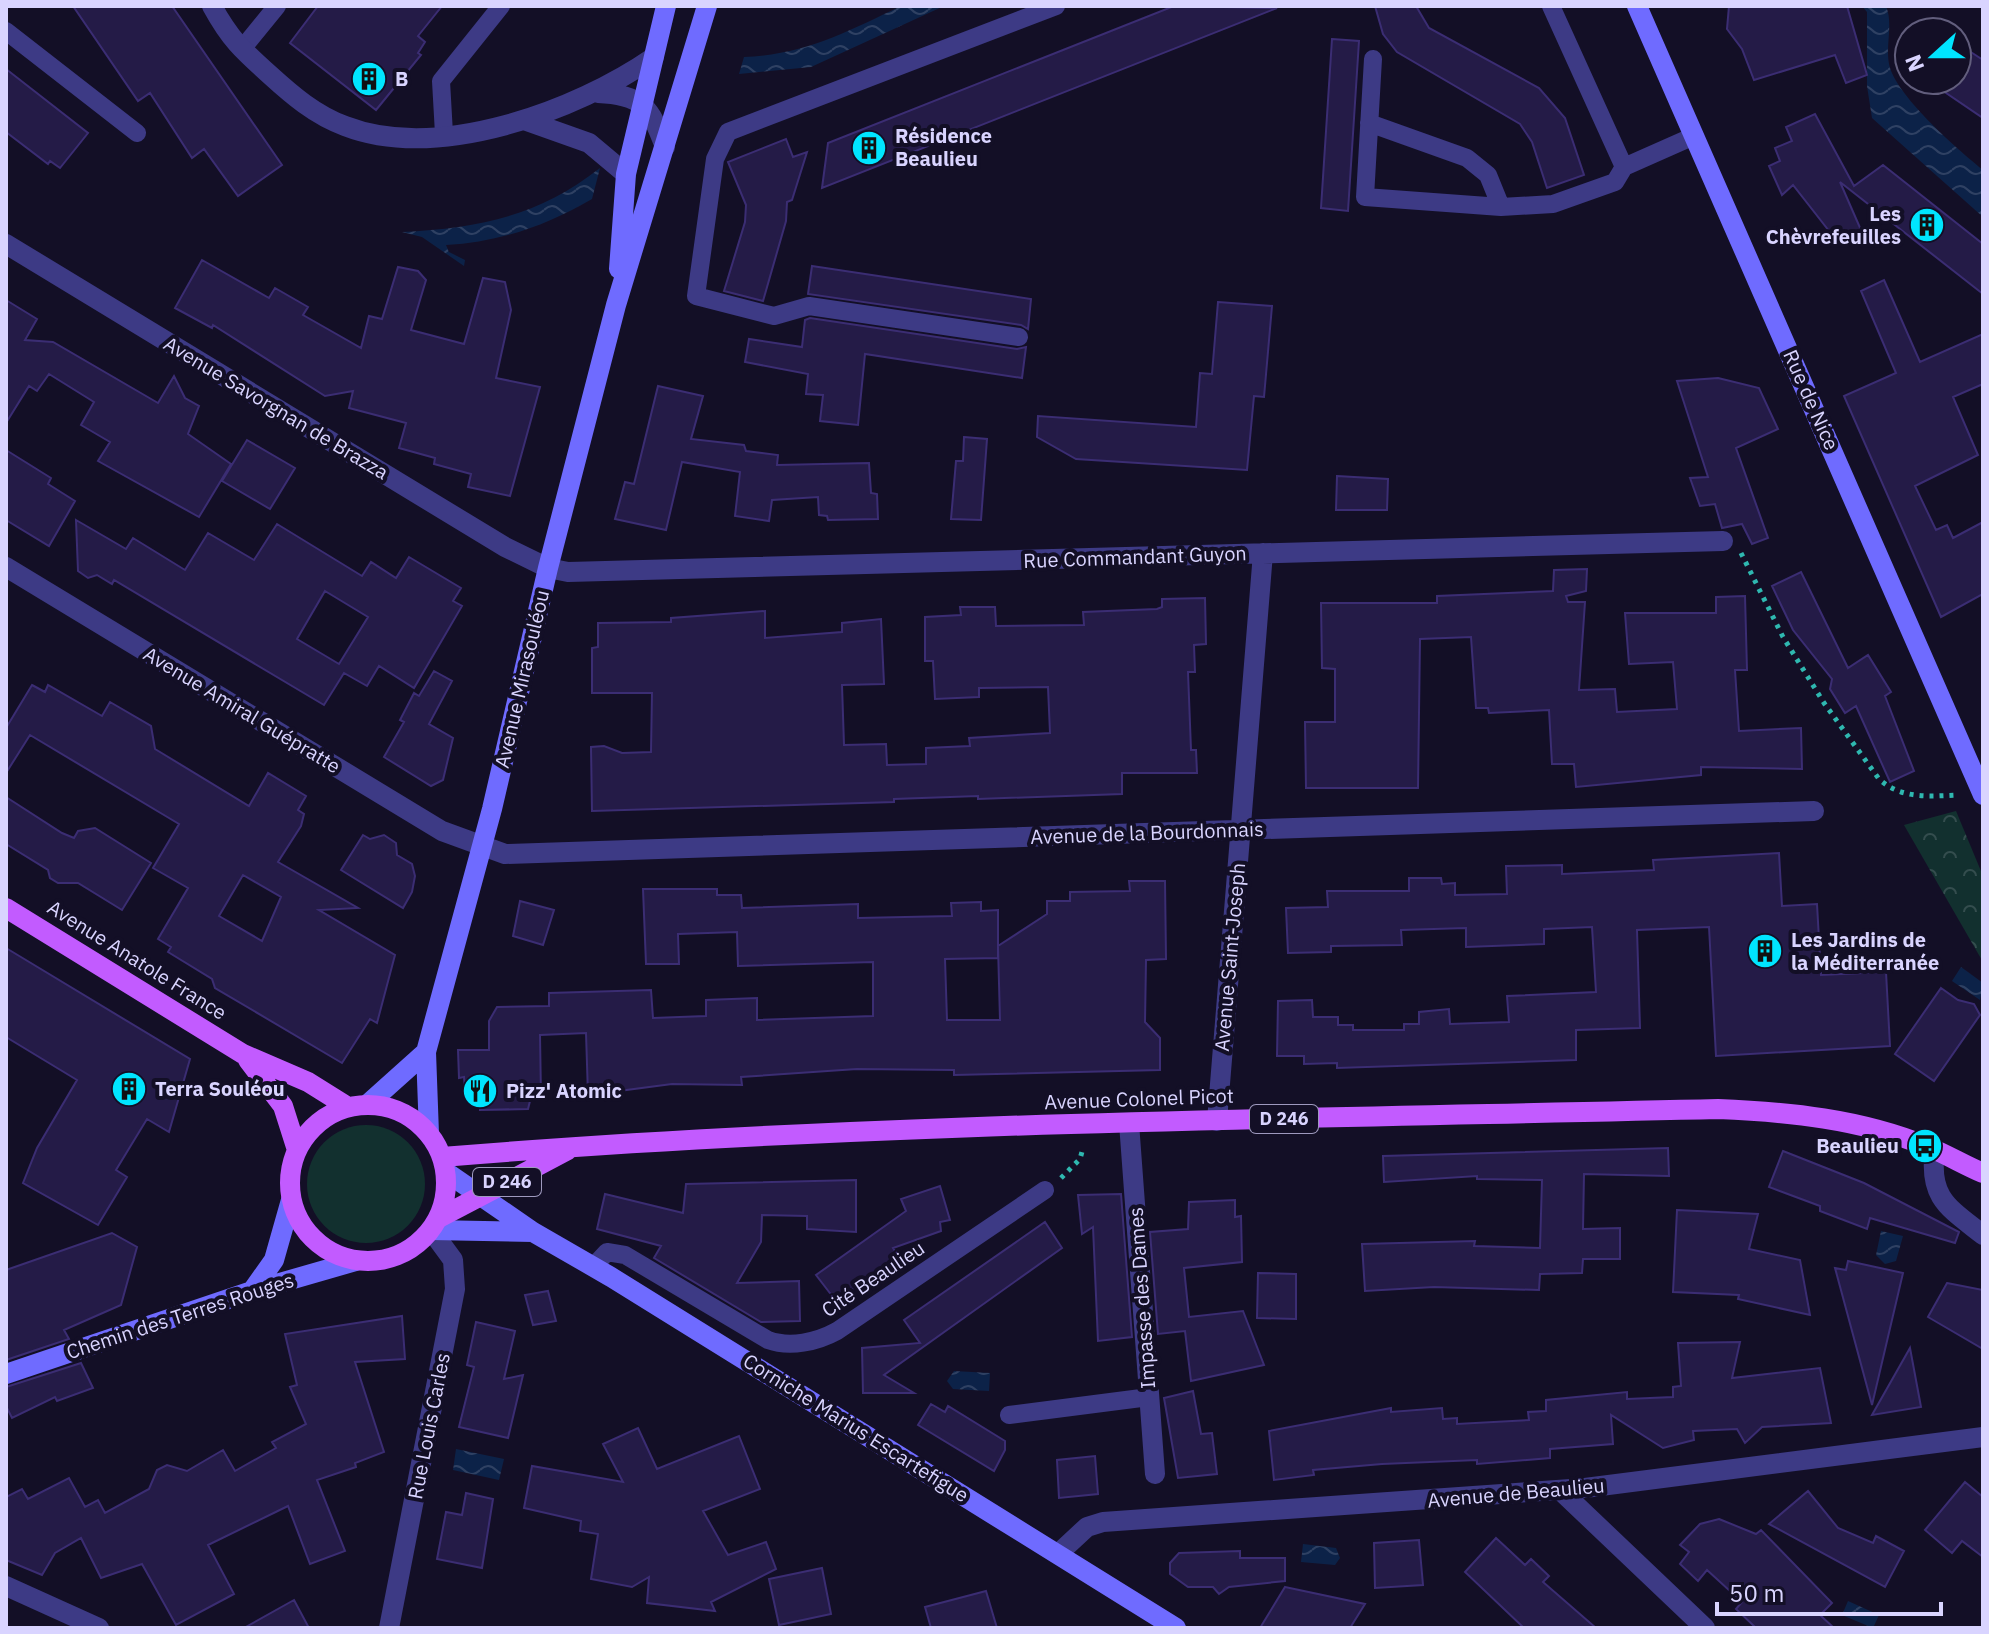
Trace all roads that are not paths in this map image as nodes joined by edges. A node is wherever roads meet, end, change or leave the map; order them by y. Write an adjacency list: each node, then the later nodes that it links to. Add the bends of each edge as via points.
1 (212, 6): 10 (street)
2 (277, 6): 10 (lane)
3 (501, 6): 18 (lane, via 441,81)
4 (666, 6): 11 (main road, Avenue Mirasouléou)
5 (707, 6): 20 (main road, Avenue Mirasouléou)
6 (1056, 6): 26 (lane, via 728,132 715,159 696,296 774,316 809,306)
7 (1551, 6): 21 (lane)
8 (1637, 6): 19 (main road, Rue de Nice)
9 (6, 31): 17 (lane)
10 (236, 44): 18 (street, via 301,103 346,127 413,139)
11 (654, 57): 13 (street); 14 (main road, Avenue Mirasouléou)
12 (1373, 59): 16 (lane)
13 (597, 93): 14 (street); 15 (street)
14 (642, 102): 20 (street, via 652,112); 22 (main road, Avenue Mirasouléou)
15 (527, 121): 18 (street); 22 (street, via 589,143)
16 (1369, 123): 23 (lane, via 1467,158 1488,175); 23 (lane, via 1365,197)
17 (137, 133)
18 (444, 134)
19 (1694, 136): 21 (lane); 31 (main road, Rue de Nice)
20 (665, 147): 25 (main road, Avenue Mirasouléou)
21 (1624, 167): 23 (lane, via 1615,182 1553,204)
22 (626, 174): 25 (main road, Avenue Mirasouléou)
23 (1501, 207)
24 (6, 244): 30 (street, Avenue Savorgnan de Brazza, via 505,547)
25 (616, 305): 30 (main road, Avenue Mirasouléou)
26 (1019, 337)
27 (1723, 541): 28 (street, Rue Commandant Guyon)
28 (1263, 553): 30 (street, Rue Commandant Guyon, via 588,574); 33 (street, Avenue Saint-Joseph)
29 (6, 567): 34 (street, Avenue Amiral Guépratte, via 442,831)
30 (548, 568): 34 (main road, Avenue Mirasouléou)
31 (1976, 795)
32 (1814, 811): 33 (street, Avenue de la Bourdonnais)
33 (1241, 830): 34 (street, Avenue de la Bourdonnais, via 534,854); 39 (street, Avenue Saint-Joseph)
34 (482, 847): 36 (main road, Avenue Mirasouléou)
35 (6, 908): 37 (main road, Avenue Anatole France)
36 (426, 1052): 38 (main road); 41 (main road, Avenue Mirasouléou)
37 (243, 1054): 38 (main road, Avenue Anatole France); 43 (main road, Avenue Anatole France, via 275,1091)
38 (358, 1106): 41 (main road, via 391,1108); 43 (main road, via 326,1116)
39 (1217, 1121): 40 (main road, Avenue Colonel Picot / D 246); 44 (main road, Avenue Colonel Picot / D 246, via 1718,1109 1840,1120)
40 (1129, 1123): 42 (main road, Avenue Colonel Picot / D 246); 57 (street, Impasse des Dames)
41 (429, 1134): 45 (main road)
42 (575, 1146): 45 (main road, Avenue Colonel Picot / D 246); 48 (main road, Avenue Colonel Picot / D 246)
43 (297, 1150): 49 (main road)
44 (1935, 1150): 46 (main road, Avenue Colonel Picot / D 246); 52 (street, via 1933,1175 1940,1198)
45 (444, 1164): 48 (main road, Corniche Marius Escartefigue); 50 (main road, via 447,1188)
46 (1983, 1173)
47 (1045, 1190): 54 (lane, Cité Beaulieu, via 837,1331 807,1342 768,1340 625,1255 607,1252)
48 (481, 1196): 50 (main road, Avenue Colonel Picot / D 246); 51 (main road, Corniche Marius Escartefigue)
49 (291, 1200): 53 (main road, via 299,1222 314,1240 333,1254); 55 (main road, via 274,1260)
50 (435, 1224): 51 (main road, Corniche Marius Escartefigue); 53 (main road, via 416,1246 397,1257); 65 (street, Rue Louis Carles, via 453,1260 455,1289)
51 (533, 1232): 54 (main road, Corniche Marius Escartefigue)
52 (1983, 1235)
53 (356, 1261): 55 (main road, Chemin des Terres Rouges)
54 (593, 1267): 62 (main road, Corniche Marius Escartefigue)
55 (252, 1291): 56 (main road, Chemin des Terres Rouges)
56 (6, 1374)
57 (1149, 1397): 58 (lane); 60 (street, Impasse des Dames)
58 (1009, 1415)
59 (1983, 1437): 61 (street, Avenue de Beaulieu)
60 (1155, 1474)
61 (1560, 1490): 62 (street, Avenue de Beaulieu, via 1103,1522 1087,1527); 67 (street)
62 (1059, 1553): 66 (main road, Corniche Marius Escartefigue)
63 (6, 1586): 64 (street)
64 (99, 1628)
65 (389, 1628)
66 (1176, 1628)
67 (1705, 1628)

